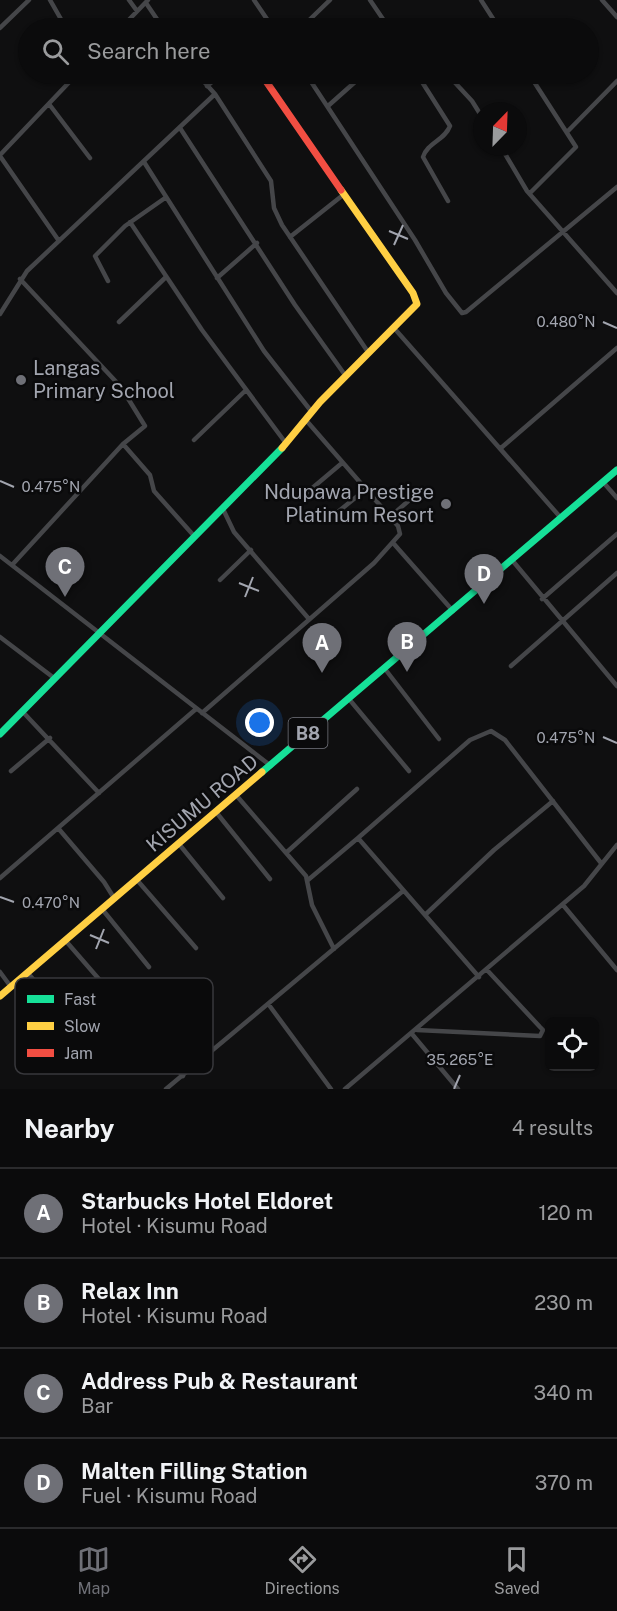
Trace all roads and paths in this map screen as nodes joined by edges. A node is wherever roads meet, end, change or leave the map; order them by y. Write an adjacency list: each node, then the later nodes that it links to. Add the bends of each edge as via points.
1 (29, 0): 19 (street)
2 (50, 0): 12 (street)
3 (129, 0): 10 (street)
4 (254, 0): 15 (street)
5 (330, 0): 16 (street)
6 (370, 0): 17 (street)
7 (481, 0): 18 (street)
8 (602, 0): 11 (street)
9 (147, 1): 10 (street); 14 (street)
10 (137, 11): 13 (street)
11 (617, 16)
12 (60, 18)
13 (130, 18)
14 (157, 18)
15 (266, 18)
16 (311, 18)
17 (382, 18)
18 (493, 18)
19 (0, 28)
20 (617, 81): 35 (street)
21 (68, 84): 32 (street)
22 (210, 84): 29 (street)
23 (268, 84): 42 (main road)
24 (313, 84): 33 (street)
25 (353, 84): 33 (street)
26 (423, 84): 44 (street, via 450,126 423,157)
27 (456, 84): 31 (street)
28 (536, 84): 35 (street)
29 (207, 86): 30 (street)
30 (214, 94): 34 (street); 47 (street, via 271,181 274,208)
31 (473, 103)
32 (49, 104): 36 (street); 38 (street)
33 (328, 106): 46 (street, via 462,313)
34 (180, 128): 39 (street); 49 (street)
35 (567, 132): 41 (street, via 576,144 575,149)
36 (0, 155): 48 (street)
37 (507, 156): 41 (street)
38 (90, 158)
39 (144, 162): 43 (street); 48 (street)
40 (617, 187): 46 (street)
41 (530, 193): 46 (street)
42 (343, 195): 47 (street); 57 (main road, via 417,300 416,306)
43 (165, 198): 45 (street); 51 (street)
44 (448, 201)
45 (130, 222): 50 (street); 53 (street, via 94,256)
46 (562, 232): 54 (street)
47 (290, 237): 59 (street)
48 (59, 241): 52 (street)
49 (257, 243): 51 (street); 60 (street)
50 (166, 277): 56 (street); 61 (street)
51 (217, 278): 62 (street, via 264,351)
52 (20, 279): 55 (street); 66 (street, via 130,399 145,426)
53 (108, 281)
54 (617, 293)
55 (0, 314)
56 (119, 322)
57 (394, 328): 59 (main road); 67 (street)
58 (617, 348): 67 (street)
59 (368, 352): 60 (main road)
60 (345, 375): 62 (main road)
61 (245, 391): 64 (street); 65 (street)
62 (311, 411): 63 (main road)
63 (305, 419): 65 (main road); 68 (street)
64 (194, 440)
65 (285, 442): 75 (main road)
66 (123, 444): 80 (street, via 150,475 154,491); 85 (street)
67 (501, 448): 78 (street)
68 (342, 463): 71 (street); 73 (street)
69 (617, 471): 70 (main road, KISUMU ROAD / B8)
70 (603, 482): 74 (street); 78 (main road, KISUMU ROAD / B8)
71 (365, 490): 76 (street); 77 (street)
72 (421, 490): 77 (street)
73 (304, 495)
74 (617, 498)
75 (223, 509): 80 (main road); 82 (street, via 234,532)
76 (334, 515)
77 (390, 517): 81 (street, via 400,531)
78 (561, 518): 84 (main road, KISUMU ROAD / B8)
79 (617, 534): 88 (street)
80 (195, 537): 92 (main road)
81 (394, 544): 89 (street); 90 (street)
82 (251, 550): 87 (street); 90 (street)
83 (0, 556): 85 (street)
84 (512, 560): 88 (street); 89 (main road, KISUMU ROAD / B8)
85 (12, 565): 92 (street)
86 (617, 573): 91 (street)
87 (220, 579)
88 (542, 599): 91 (street)
89 (453, 611): 95 (main road, KISUMU ROAD / B8)
90 (309, 619): 101 (street)
91 (561, 620): 94 (street); 97 (street)
92 (99, 633): 96 (main road); 99 (street)
93 (0, 637): 96 (street)
94 (511, 666)
95 (385, 669): 98 (main road, KISUMU ROAD / B8); 104 (street)
96 (54, 678): 100 (main road)
97 (617, 686)
98 (349, 699): 105 (main road, KISUMU ROAD / B8); 107 (street)
99 (196, 709): 101 (street); 109 (street)
100 (22, 711): 102 (main road); 103 (street)
101 (202, 713): 105 (street)
102 (0, 734)
103 (50, 738): 106 (street); 109 (street)
104 (439, 739)
105 (271, 766): 110 (main road, KISUMU ROAD / B8)
106 (11, 771)
107 (409, 771)
108 (357, 789): 117 (street)
109 (99, 793): 113 (street)
110 (236, 795): 112 (main road, KISUMU ROAD / B8); 117 (street)
111 (553, 801): 114 (street, via 505,740 495,731 486,731 470,740); 118 (street); 128 (street)
112 (216, 812): 115 (main road, KISUMU ROAD / B8); 120 (street)
113 (58, 828): 119 (street); 124 (street)
114 (357, 838): 122 (street); 123 (street)
115 (179, 844): 121 (main road, KISUMU ROAD / B8); 125 (street)
116 (617, 845): 118 (street)
117 (287, 852): 122 (street)
118 (601, 863): 126 (street, via 594,877)
119 (0, 878)
120 (270, 879)
121 (136, 880): 124 (main road, KISUMU ROAD / B8); 130 (street)
122 (308, 880): 131 (street, via 312,905)
123 (403, 891): 128 (street); 131 (street)
124 (114, 898): 127 (main road, KISUMU ROAD / B8)
125 (223, 898)
126 (563, 905): 133 (street); 134 (street)
127 (102, 909): 129 (main road, KISUMU ROAD / B8); 132 (street)
128 (424, 915): 137 (street)
129 (65, 940): 136 (main road, KISUMU ROAD / B8); 140 (street)
130 (196, 948)
131 (334, 949): 144 (street)
132 (149, 967)
133 (488, 970): 137 (street); 145 (street, via 540,1027 540,1036)
134 (617, 970)
135 (0, 972): 142 (street)
136 (27, 972): 138 (main road, KISUMU ROAD / B8); 139 (street)
137 (479, 977): 145 (street)
138 (21, 978)
139 (32, 978)
140 (98, 978)
141 (15, 983): 142 (main road, KISUMU ROAD / B8)
142 (11, 987): 143 (main road, KISUMU ROAD / B8)
143 (0, 996)
144 (269, 1005): 147 (street); 151 (street)
145 (417, 1030): 146 (street)
146 (412, 1034): 152 (street); 153 (street)
147 (213, 1051)
148 (185, 1074): 149 (street)
149 (183, 1076): 150 (street)
150 (166, 1089)
151 (331, 1089)
152 (345, 1089)
153 (458, 1089)

